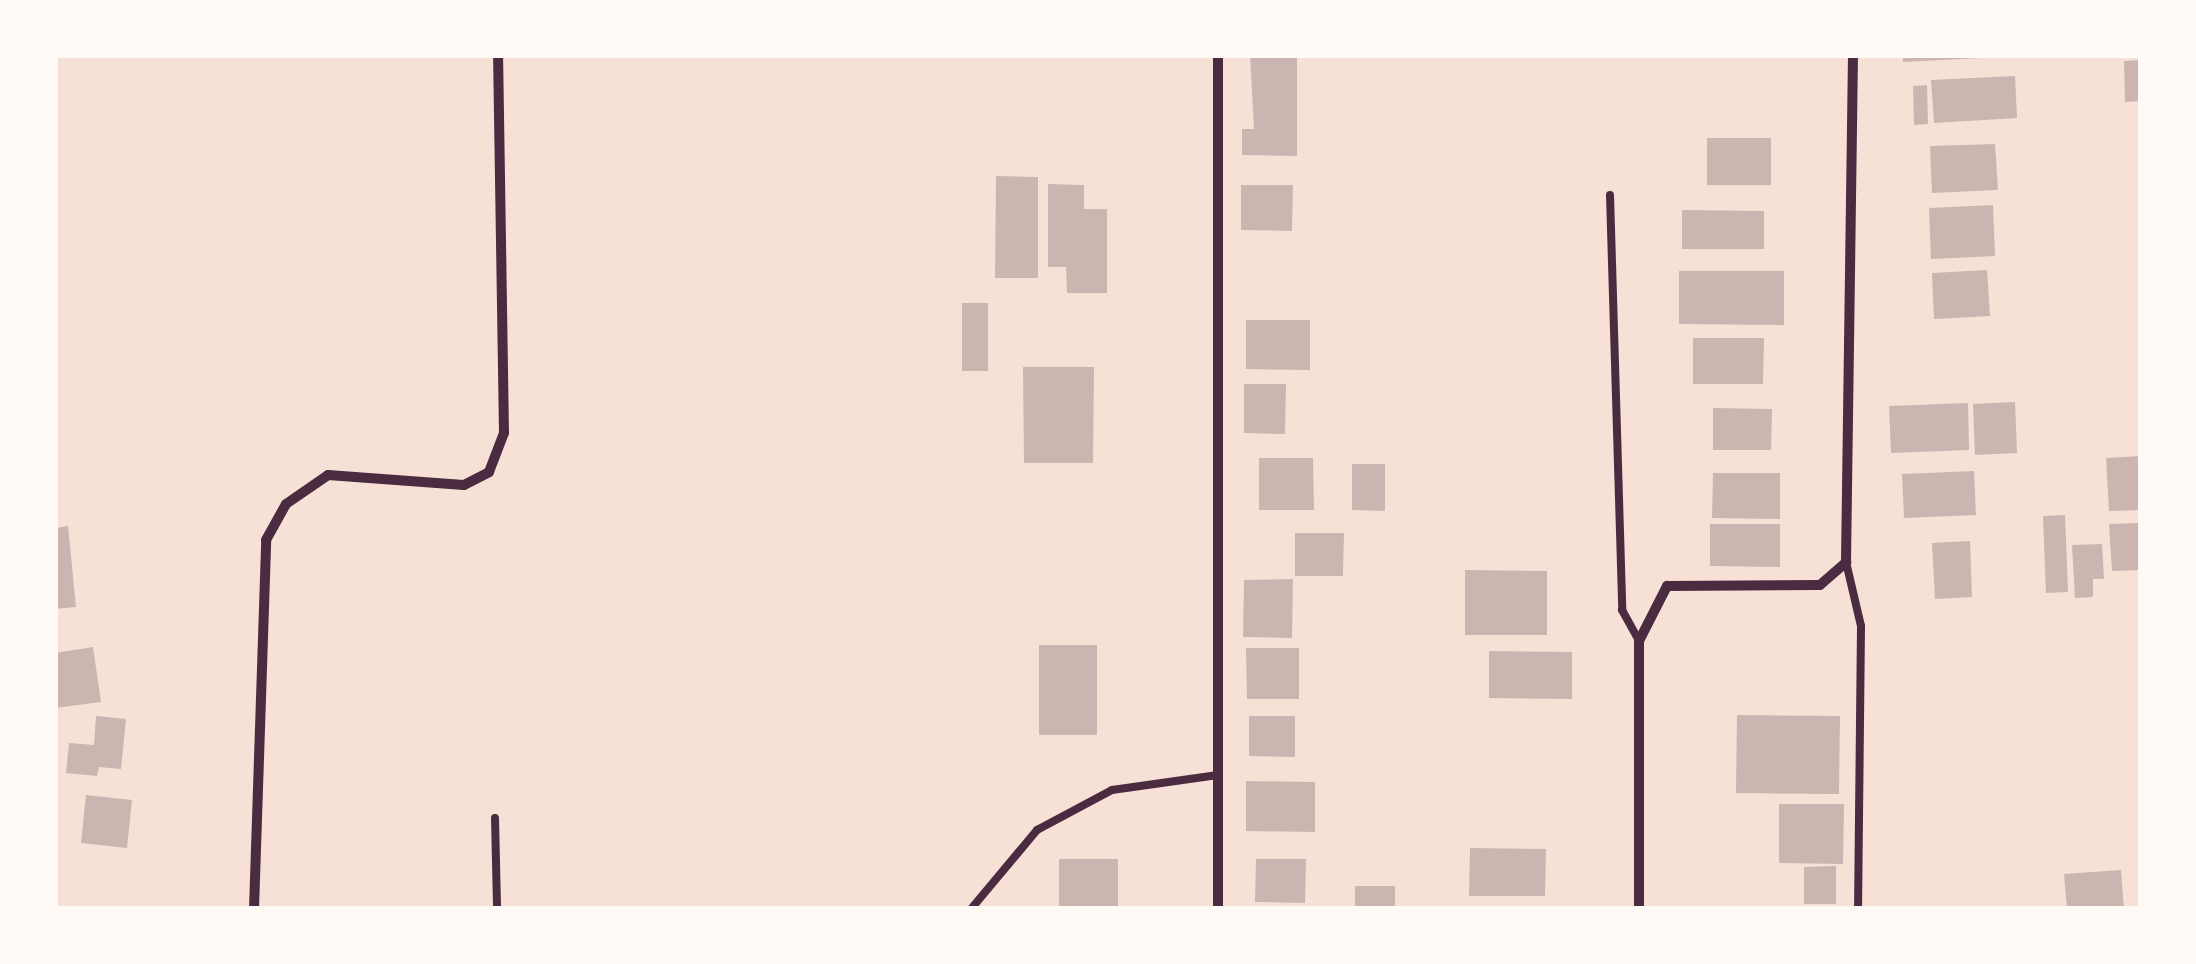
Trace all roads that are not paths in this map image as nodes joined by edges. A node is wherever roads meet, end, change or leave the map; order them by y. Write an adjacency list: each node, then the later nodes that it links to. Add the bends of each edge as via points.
1 (498, 55): 9 (street, via 504,433 490,472 464,485 328,475 286,504 266,540)
2 (1218, 55): 7 (street)
3 (1853, 55): 5 (street)
4 (1610, 195): 6 (lane, via 1622,610)
5 (1846, 562): 6 (street, via 1820,585 1667,586); 14 (lane, via 1861,626)
6 (1640, 641): 13 (street)
7 (1218, 775): 11 (lane, via 1112,790 1036,830); 12 (street)
8 (495, 818): 10 (lane)
9 (254, 909)
10 (497, 909)
11 (971, 909)
12 (1218, 909)
13 (1639, 909)
14 (1858, 909)

